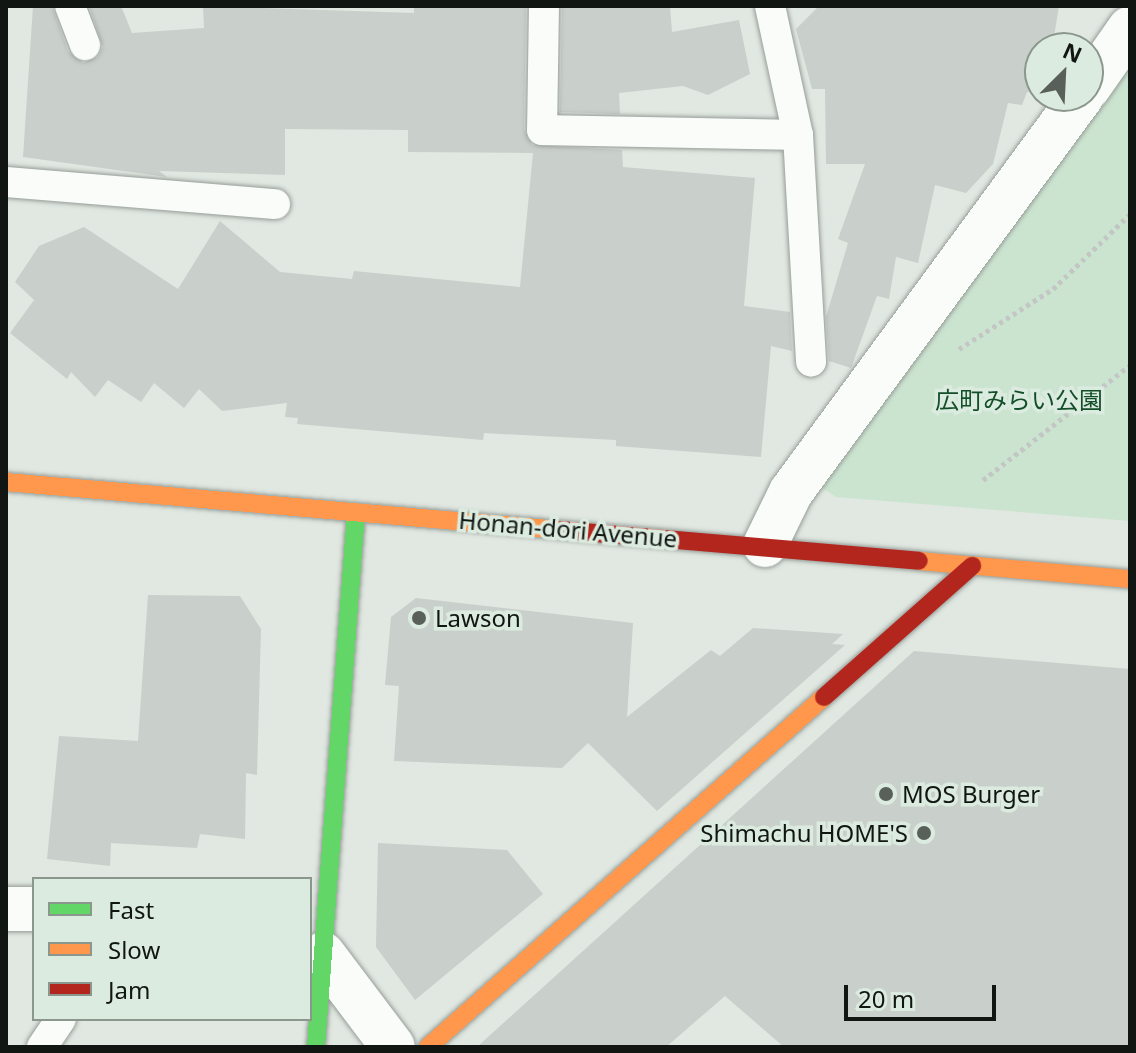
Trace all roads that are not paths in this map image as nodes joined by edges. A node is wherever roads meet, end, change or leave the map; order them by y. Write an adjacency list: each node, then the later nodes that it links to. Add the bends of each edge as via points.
1 (70, 6): 5 (lane)
2 (544, 6): 8 (lane, via 542,130)
3 (770, 6): 8 (lane)
4 (1130, 28): 6 (street)
5 (85, 45)
6 (1104, 65)
7 (1070, 112): 14 (street, via 791,492)
8 (798, 135): 11 (lane)
9 (6, 181): 10 (lane)
10 (275, 204)
11 (811, 362)
12 (6, 482): 13 (street, Honan-dori Avenue)
13 (356, 512): 14 (street, Honan-dori Avenue); 17 (street)
14 (765, 545): 15 (street, Honan-dori Avenue)
15 (972, 566): 16 (street, Honan-dori Avenue); 25 (street)
16 (1130, 579)
17 (317, 896): 20 (street)
18 (6, 909): 19 (street)
19 (32, 909)
20 (323, 954): 23 (street); 24 (street)
21 (60, 1021): 22 (lane)
22 (42, 1047)
23 (316, 1047)
24 (393, 1047)
25 (428, 1047)

